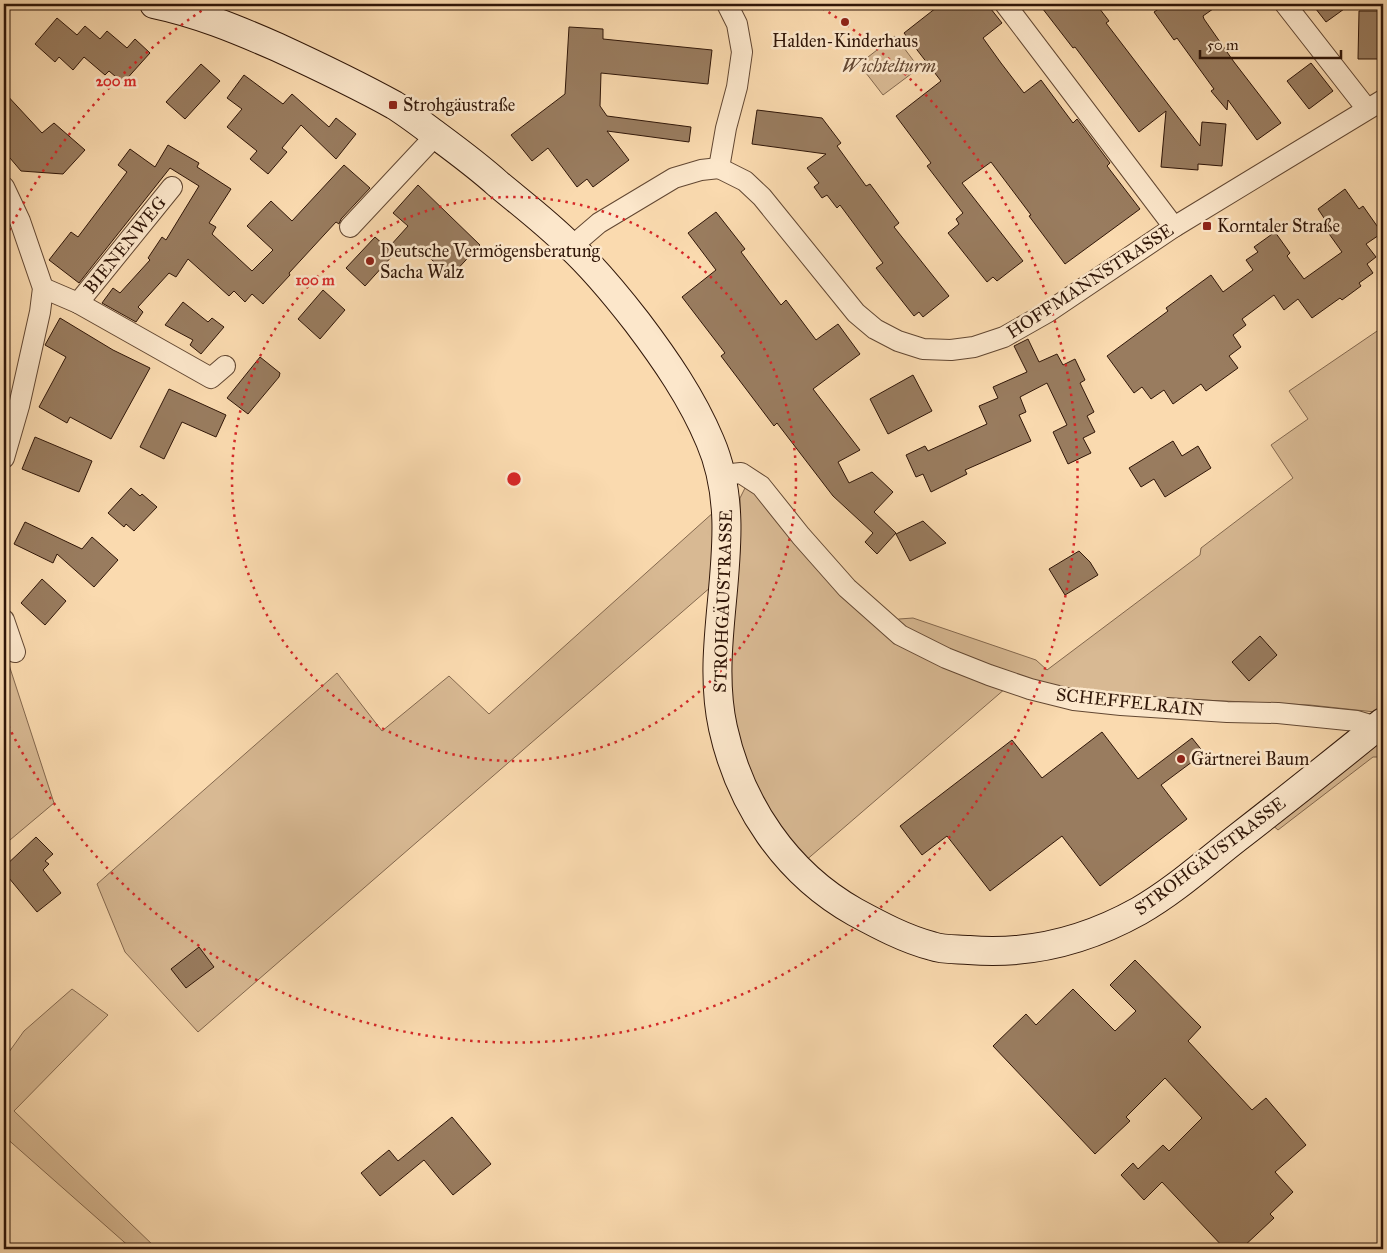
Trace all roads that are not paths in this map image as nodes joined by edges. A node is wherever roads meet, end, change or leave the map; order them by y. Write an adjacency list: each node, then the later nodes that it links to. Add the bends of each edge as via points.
1 (154, 4): 6 (main road, STROHGÄUSTRASSE, via 207,18 316,65 393,105)
2 (727, 4): 7 (street, via 737,24 742,52)
3 (1005, 4): 11 (street)
4 (1285, 4): 5 (street)
5 (1375, 105): 11 (street, HOFFMANNSTRASSE)
6 (436, 135): 10 (street); 12 (main road, STROHGÄUSTRASSE)
7 (719, 168): 11 (street, HOFFMANNSTRASSE, via 745,181 762,197 856,313 875,329 923,349 974,347 1004,337 1048,312); 12 (street, via 674,178 599,223)
8 (172, 187): 14 (street, BIENENWEG)
9 (5, 190): 13 (street, via 30,246)
10 (350, 227)
11 (1174, 227)
12 (571, 247): 17 (main road, STROHGÄUSTRASSE, via 613,291 664,358 712,444)
13 (43, 288): 14 (street); 16 (street, via 19,406)
14 (78, 303): 15 (street, via 211,378)
15 (225, 366)
16 (4, 458)
17 (722, 474): 20 (street, SCHEFFELRAIN, via 741,473 761,486 847,588 900,634 946,658 989,675 1074,700 1278,713); 20 (main road, STROHGÄUSTRASSE, via 727,546 718,680 722,724 735,769 759,820 797,869 849,909 886,929 934,947 984,952 1056,944 1097,932 1141,910 1181,882)
18 (4, 620): 19 (street)
19 (15, 652)
20 (1380, 725)

